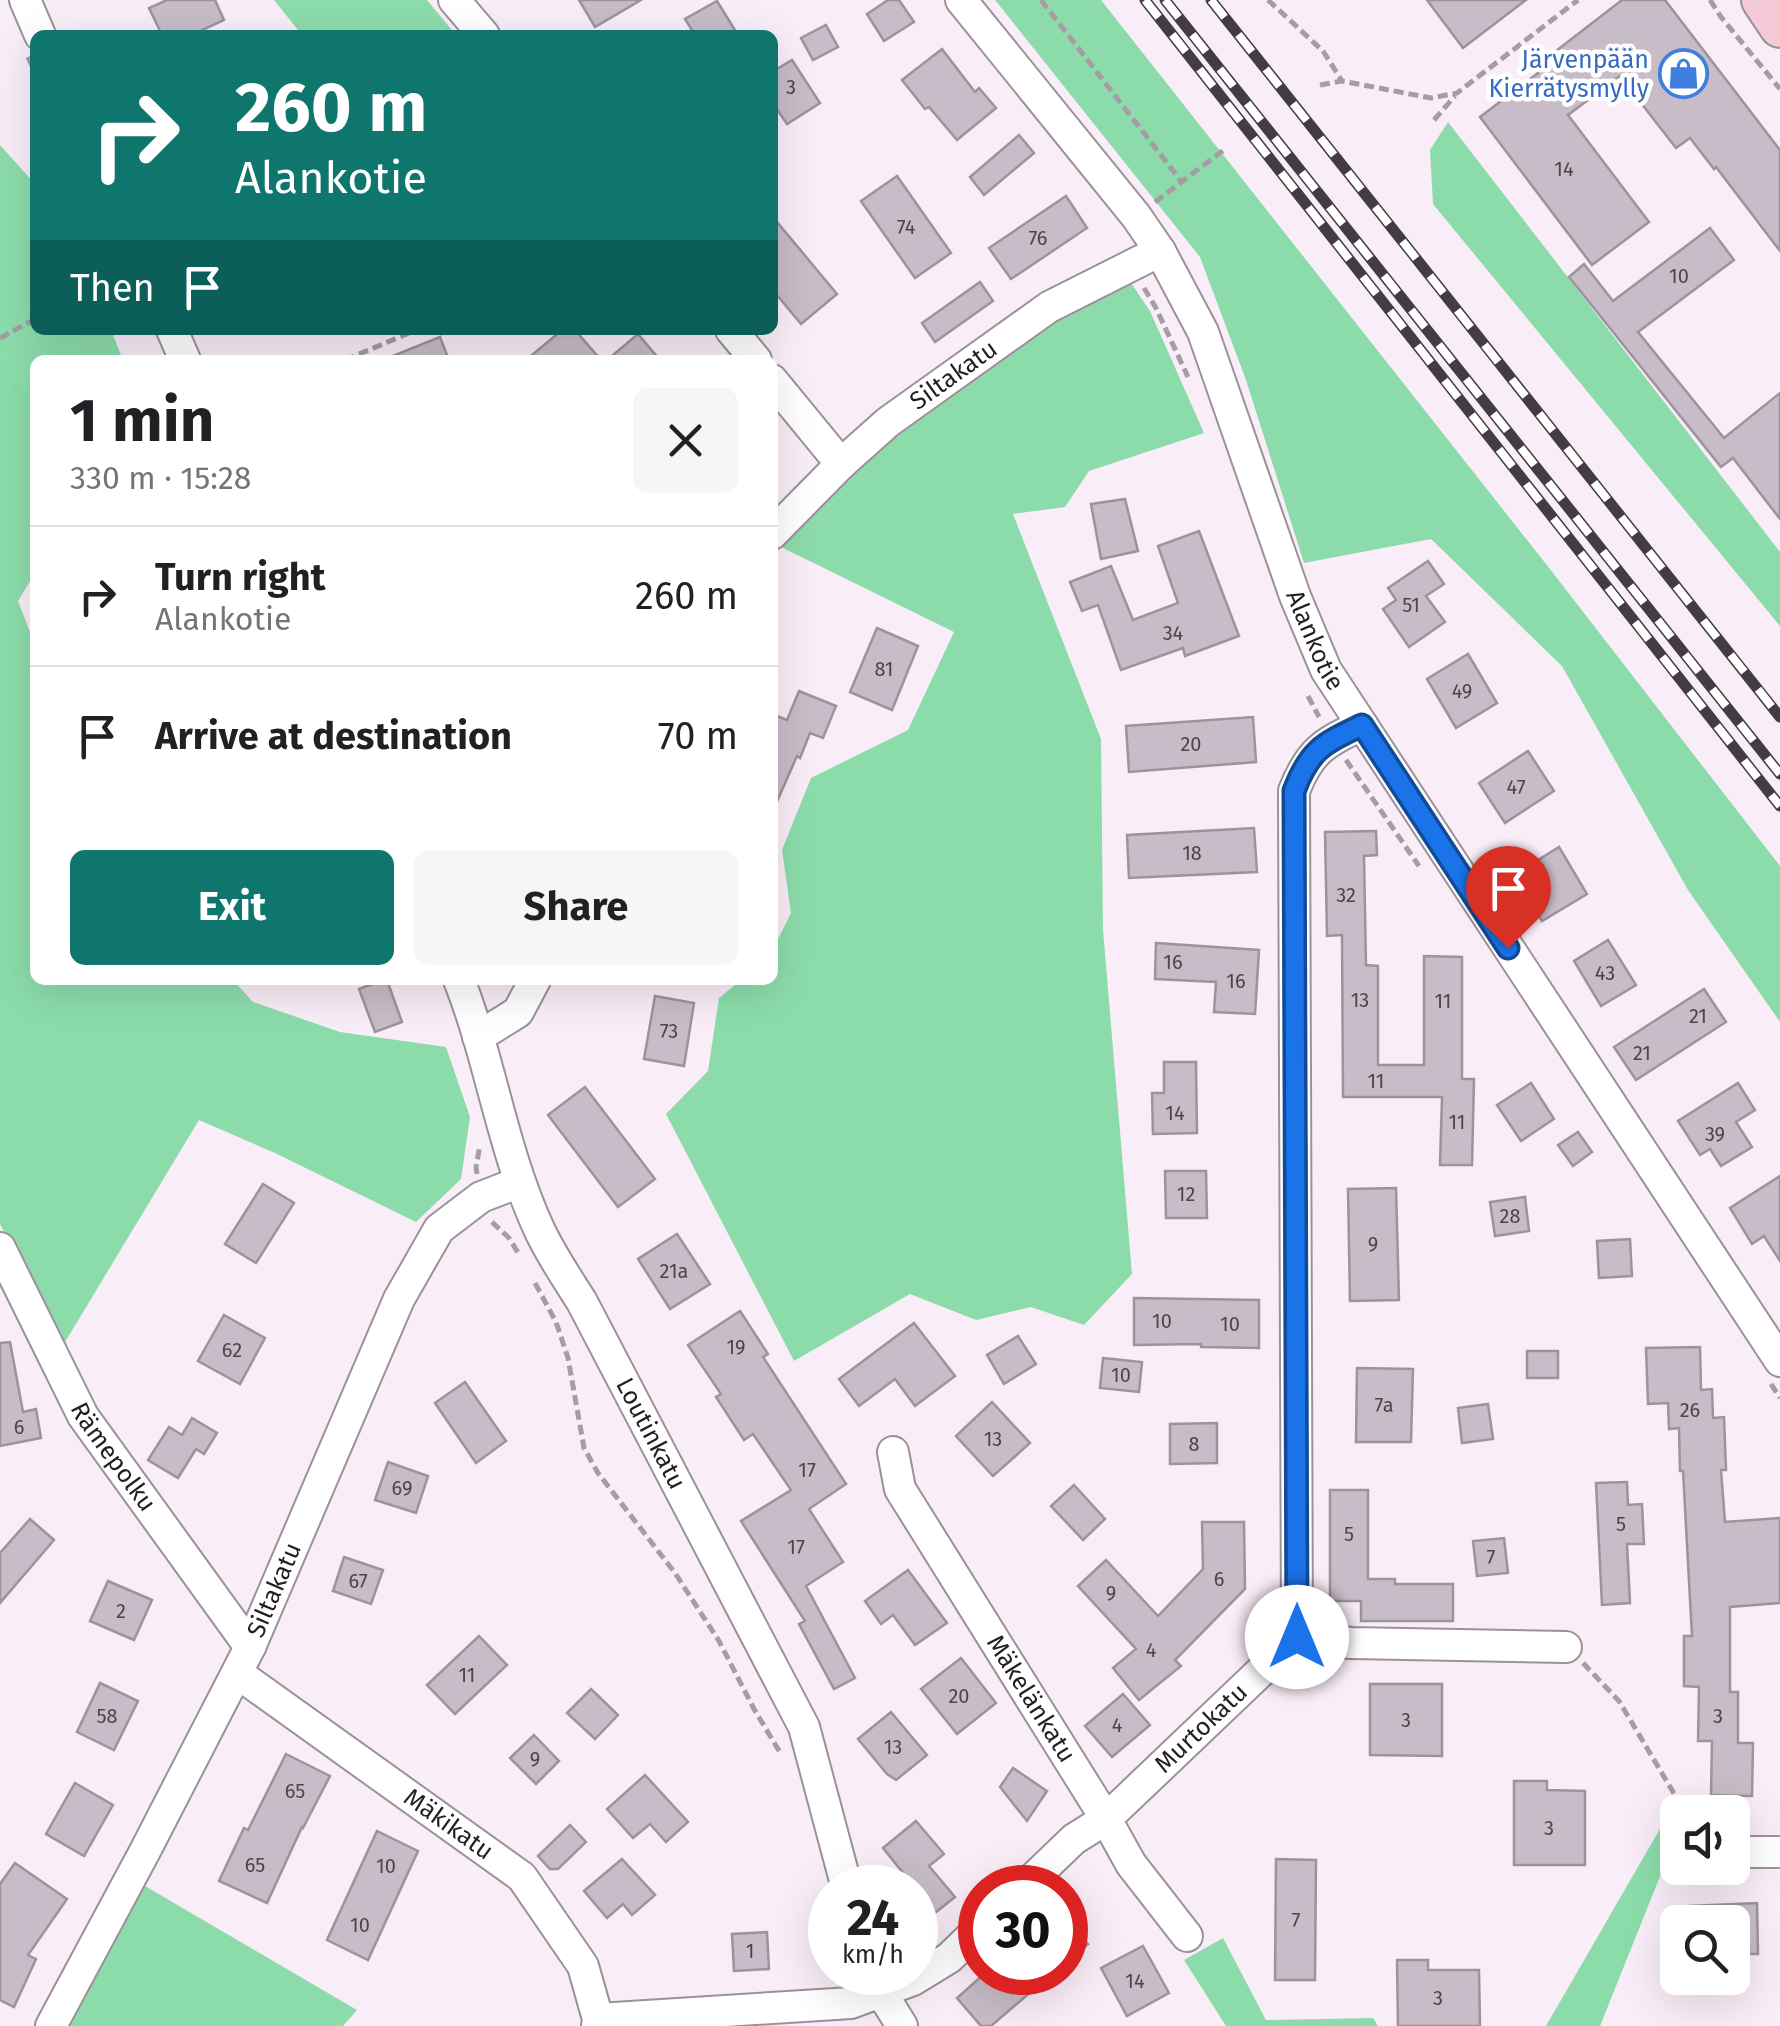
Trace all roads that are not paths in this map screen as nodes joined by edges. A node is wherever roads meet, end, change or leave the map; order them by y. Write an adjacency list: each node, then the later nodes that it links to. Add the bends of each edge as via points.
1 (25, 0): 6 (street)
2 (454, 0): 7 (street)
3 (961, 0): 8 (street, Alankotie)
4 (1762, 0): 5 (street)
5 (1780, 26)
6 (38, 30)
7 (480, 30)
8 (1160, 251): 12 (street, Siltakatu, via 1049,307); 14 (street, Alankotie, via 1202,332 1326,670)
9 (736, 335): 10 (street)
10 (752, 355)
11 (778, 387): 12 (street)
12 (840, 464): 13 (street, Siltakatu)
13 (778, 528)
14 (1362, 725): 20 (street, Alankotie); 22 (street, via 1322,746 1294,791)
15 (461, 985): 17 (street, Loutinkatu)
16 (532, 985): 17 (street, via 518,1012)
17 (478, 1037): 18 (street, Loutinkatu)
18 (520, 1182): 24 (street, Siltakatu, via 482,1197 440,1229 400,1299); 28 (street, Loutinkatu, via 551,1254 804,1728)
19 (0, 1248): 24 (street, Rämepolku, via 83,1416)
20 (1780, 1360)
21 (893, 1452): 25 (street, Mäkelänkatu, via 900,1488)
22 (1297, 1637): 23 (street); 25 (street, Murtokatu)
23 (1566, 1646)
24 (243, 1660): 35 (street, Mäkikatu, via 522,1877 583,1966); 36 (street, Siltakatu)
25 (1106, 1819): 29 (street, Murtokatu); 30 (street, Mäkelänkatu, via 1131,1864)
26 (1750, 1852): 27 (street)
27 (1780, 1852)
28 (829, 1865)
29 (1047, 1865)
30 (1188, 1936)
31 (958, 1949): 32 (street)
32 (938, 1965)
33 (861, 1995): 35 (street, via 851,2003)
34 (884, 1995): 37 (street)
35 (598, 2022)
36 (50, 2026)
37 (902, 2026)

